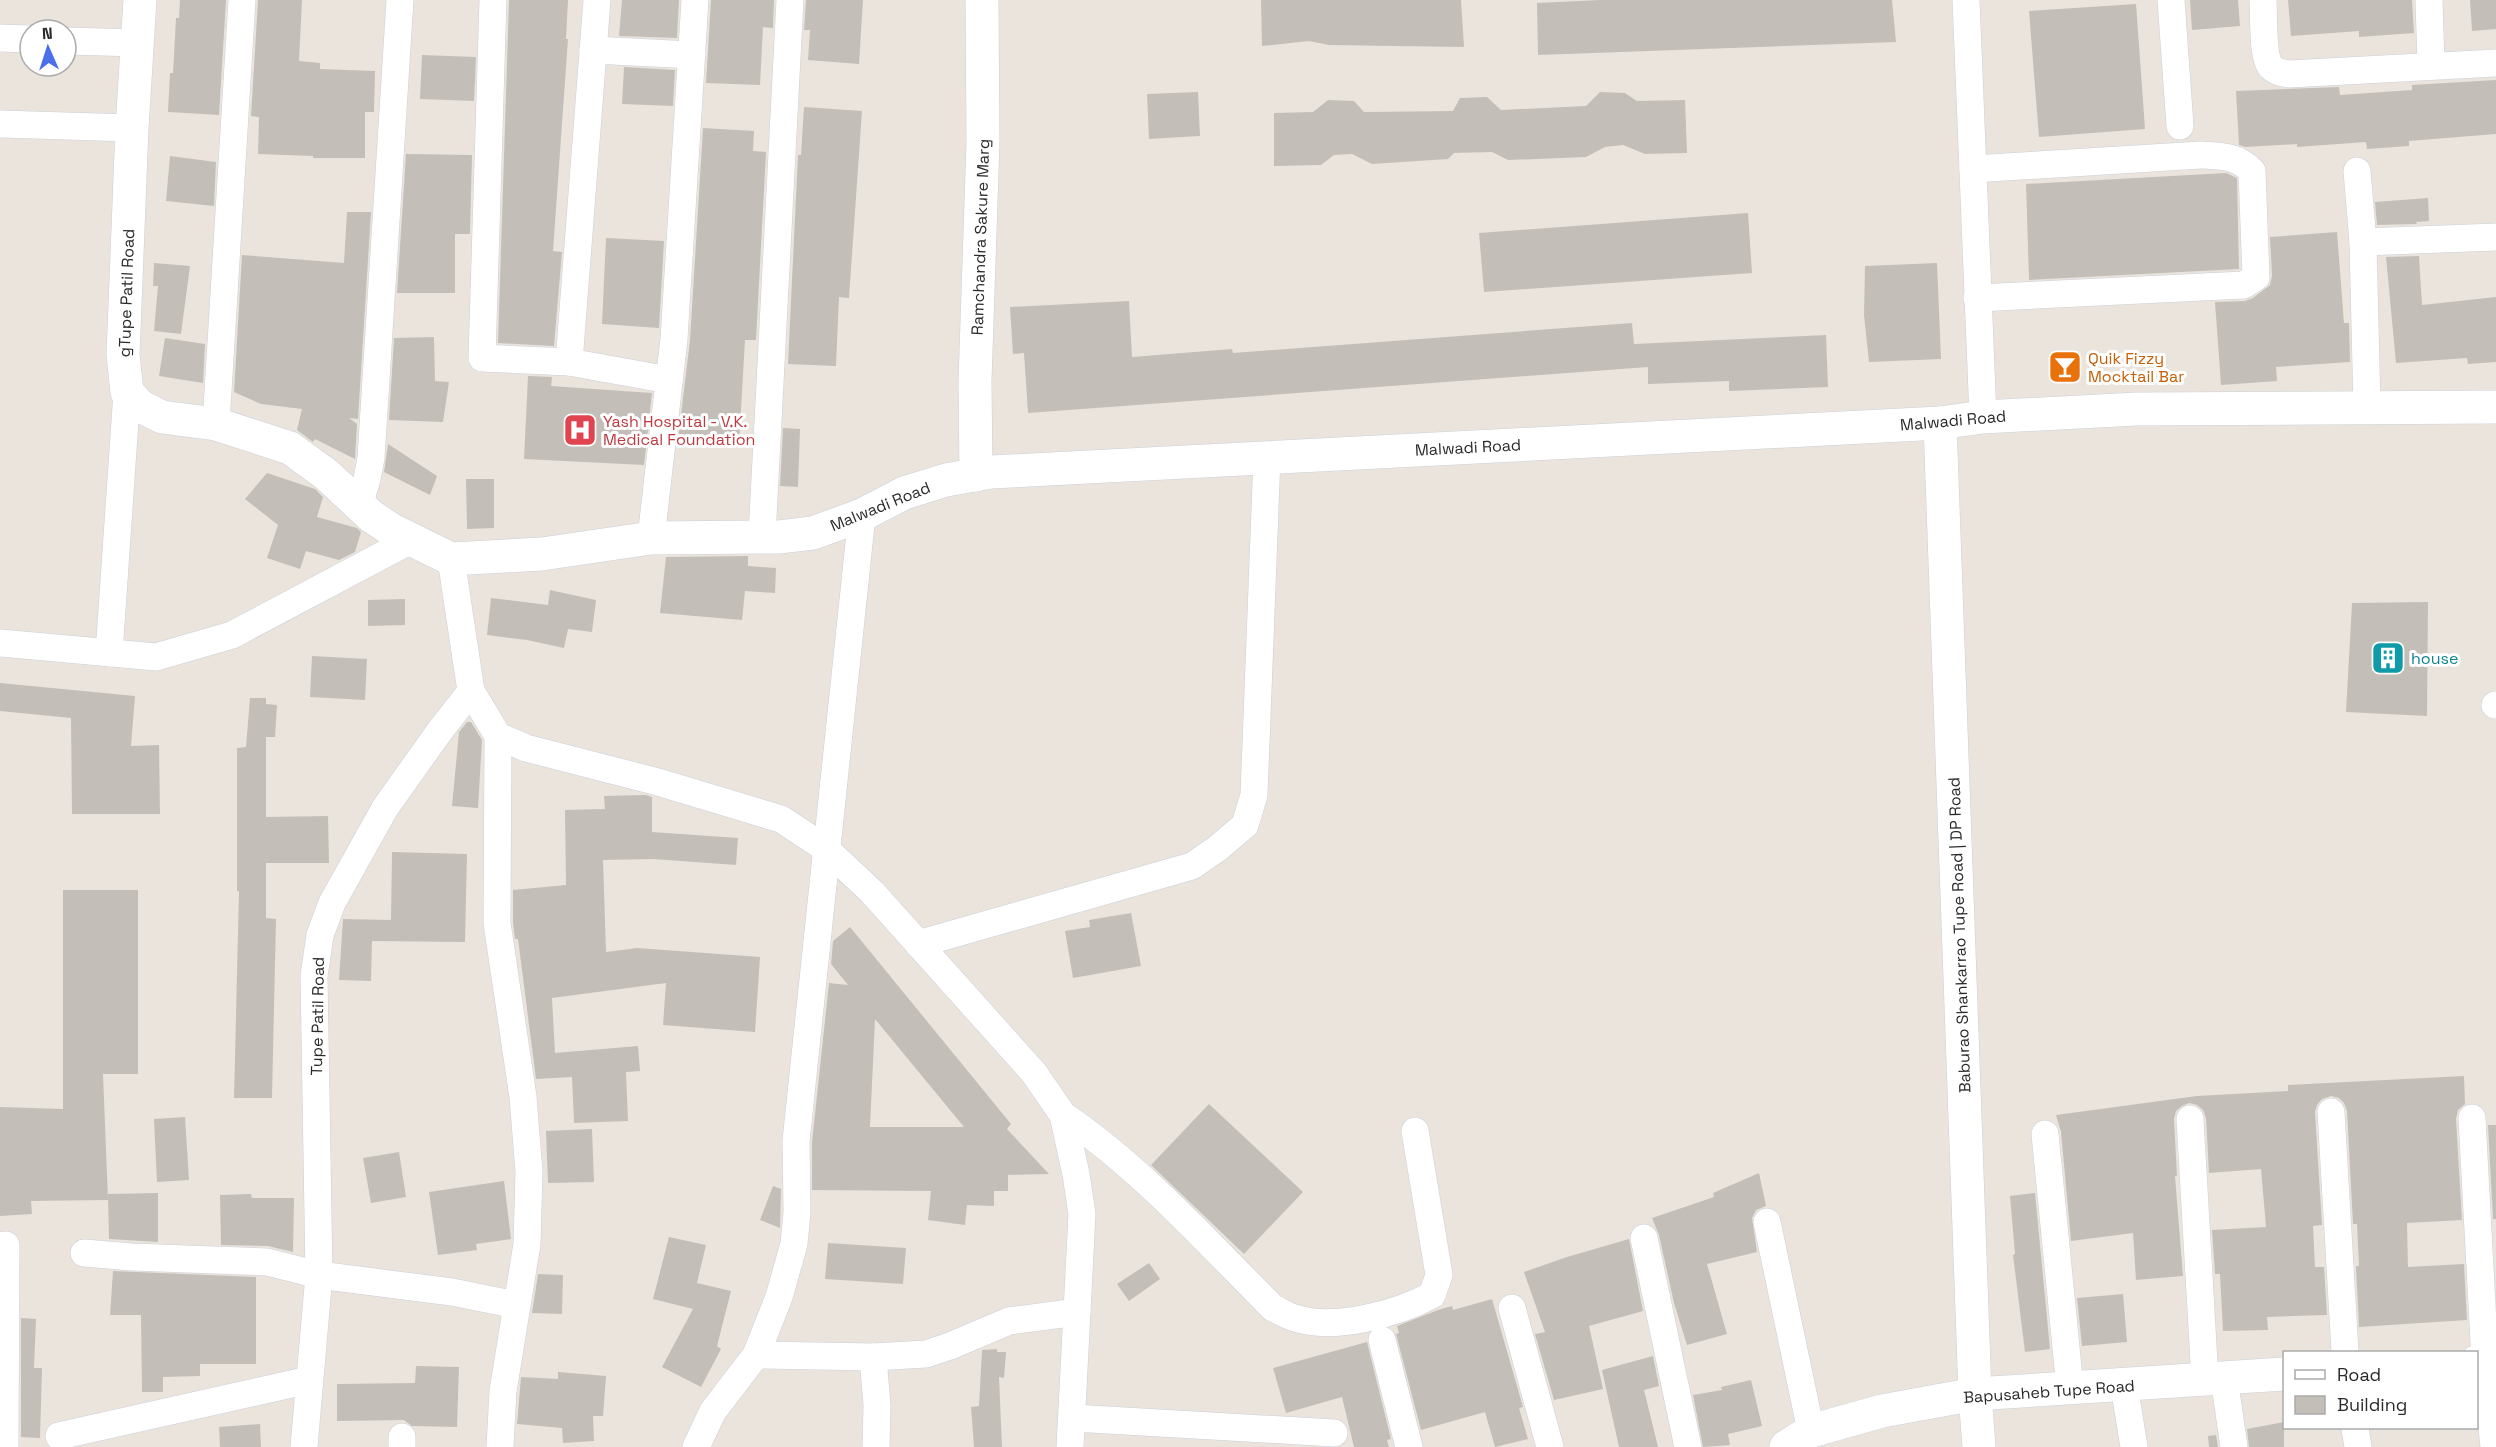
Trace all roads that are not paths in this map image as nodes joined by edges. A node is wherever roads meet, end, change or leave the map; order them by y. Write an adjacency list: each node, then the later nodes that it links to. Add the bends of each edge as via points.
1 (140, 0): 16 (street, gTupe Patil Road)
2 (242, 0): 36 (street)
3 (400, 0): 39 (street, via 371,458)
4 (493, 0): 29 (street, via 482,358)
5 (597, 0): 17 (street)
6 (695, 0): 18 (street)
7 (790, 0): 41 (street)
8 (982, 0): 38 (street, Ramchandra Sakure Marg)
9 (1966, 0): 24 (street)
10 (2171, 0): 22 (street)
11 (2263, 0): 20 (street, via 2266,55 2276,71 2289,75)
12 (2429, 0): 20 (street)
13 (0, 38): 14 (street)
14 (18, 39)
15 (78, 41): 16 (street)
16 (138, 43): 23 (street, gTupe Patil Road)
17 (593, 50): 18 (street); 29 (street)
18 (692, 55): 30 (street)
19 (2496, 63): 20 (street)
20 (2431, 65)
21 (0, 124): 23 (street)
22 (2180, 126)
23 (124, 128): 31 (street, gTupe Patil Road, via 123,355)
24 (1972, 169): 28 (street); 28 (street, via 2201,155 2228,156 2252,171 2256,277 2244,285)
25 (2356, 171): 27 (street)
26 (2496, 237): 27 (street)
27 (2363, 243): 33 (street)
28 (1977, 298): 34 (street)
29 (569, 362): 30 (street)
30 (669, 380): 42 (street)
31 (127, 392): 36 (street, via 140,406 162,417); 46 (street)
32 (2496, 407): 33 (street, Malwadi Road)
33 (2367, 408): 34 (street, Malwadi Road, via 2137,409)
34 (1983, 417): 35 (street, Malwadi Road)
35 (1940, 423): 37 (street, Malwadi Road); 75 (street, Baburao Shankarrao Tupe Road | DP Road)
36 (216, 424): 39 (street, via 290,448 327,475)
37 (1267, 457): 38 (street, Malwadi Road); 50 (street, via 1254,795 1245,825 1192,866)
38 (976, 475): 40 (street, Malwadi Road, via 904,494)
39 (359, 506): 43 (street)
40 (862, 515): 41 (street, Malwadi Road, via 813,533); 49 (street)
41 (762, 536): 42 (street, Malwadi Road)
42 (651, 538): 44 (street, Malwadi Road, via 542,554)
43 (411, 540): 44 (street); 46 (street, via 232,635 156,657)
44 (452, 559): 47 (street)
45 (0, 643): 46 (street)
46 (109, 653)
47 (471, 691): 48 (street); 61 (street, Tupe Patil Road, via 386,808 332,903 320,935 314,976)
48 (498, 736): 49 (street, via 526,748 781,819); 62 (street, via 497,922 524,1097 529,1172 527,1244)
49 (825, 848): 50 (street, via 872,892); 67 (street, via 796,1141 794,1244 779,1297)
50 (918, 944): 52 (street, via 1034,1073)
51 (2331, 1112): 66 (street)
52 (1063, 1114): 55 (street, via 1133,1170 1273,1308 1295,1318 1322,1323 1367,1318 1432,1295 1439,1275); 64 (street, via 1082,1214)
53 (2472, 1118): 69 (street)
54 (2190, 1119): 71 (street)
55 (1414, 1131)
56 (2045, 1134): 74 (street)
57 (1767, 1222): 80 (street)
58 (1644, 1238): 89 (street)
59 (0, 1246): 81 (street, via 6,1245)
60 (84, 1253): 61 (street, via 267,1262)
61 (319, 1275): 62 (street, via 452,1292); 72 (street, Tupe Patil Road)
62 (516, 1305): 83 (street, via 503,1391)
63 (1512, 1308): 88 (street)
64 (1077, 1312): 68 (street, via 1010,1321 926,1354); 76 (street)
65 (1382, 1340): 87 (street)
66 (2345, 1351)
67 (756, 1354): 68 (street); 84 (street, via 713,1412)
68 (873, 1357): 85 (street)
69 (2486, 1361): 94 (street)
70 (2283, 1374): 71 (street, Bapusaheb Tupe Road)
71 (2215, 1379): 73 (street, Bapusaheb Tupe Road); 92 (street)
72 (309, 1380): 79 (street); 82 (street, Tupe Patil Road)
73 (2124, 1385): 74 (street, Bapusaheb Tupe Road); 91 (street)
74 (2070, 1388): 75 (street, Bapusaheb Tupe Road)
75 (1975, 1394): 80 (street, Bapusaheb Tupe Road, via 1882,1412); 90 (street, Baburao Shankarrao Tupe Road | DP Road)
76 (1072, 1418): 78 (street); 86 (street)
77 (2355, 1429): 93 (street)
78 (1334, 1433)
79 (59, 1436)
80 (1798, 1439)
81 (5, 1447)
82 (304, 1447)
83 (500, 1447)
84 (696, 1447)
85 (876, 1447)
86 (1070, 1447)
87 (1409, 1447)
88 (1550, 1447)
89 (1688, 1447)
90 (1979, 1447)
91 (2134, 1447)
92 (2234, 1447)
93 (2358, 1447)
94 (2494, 1447)

